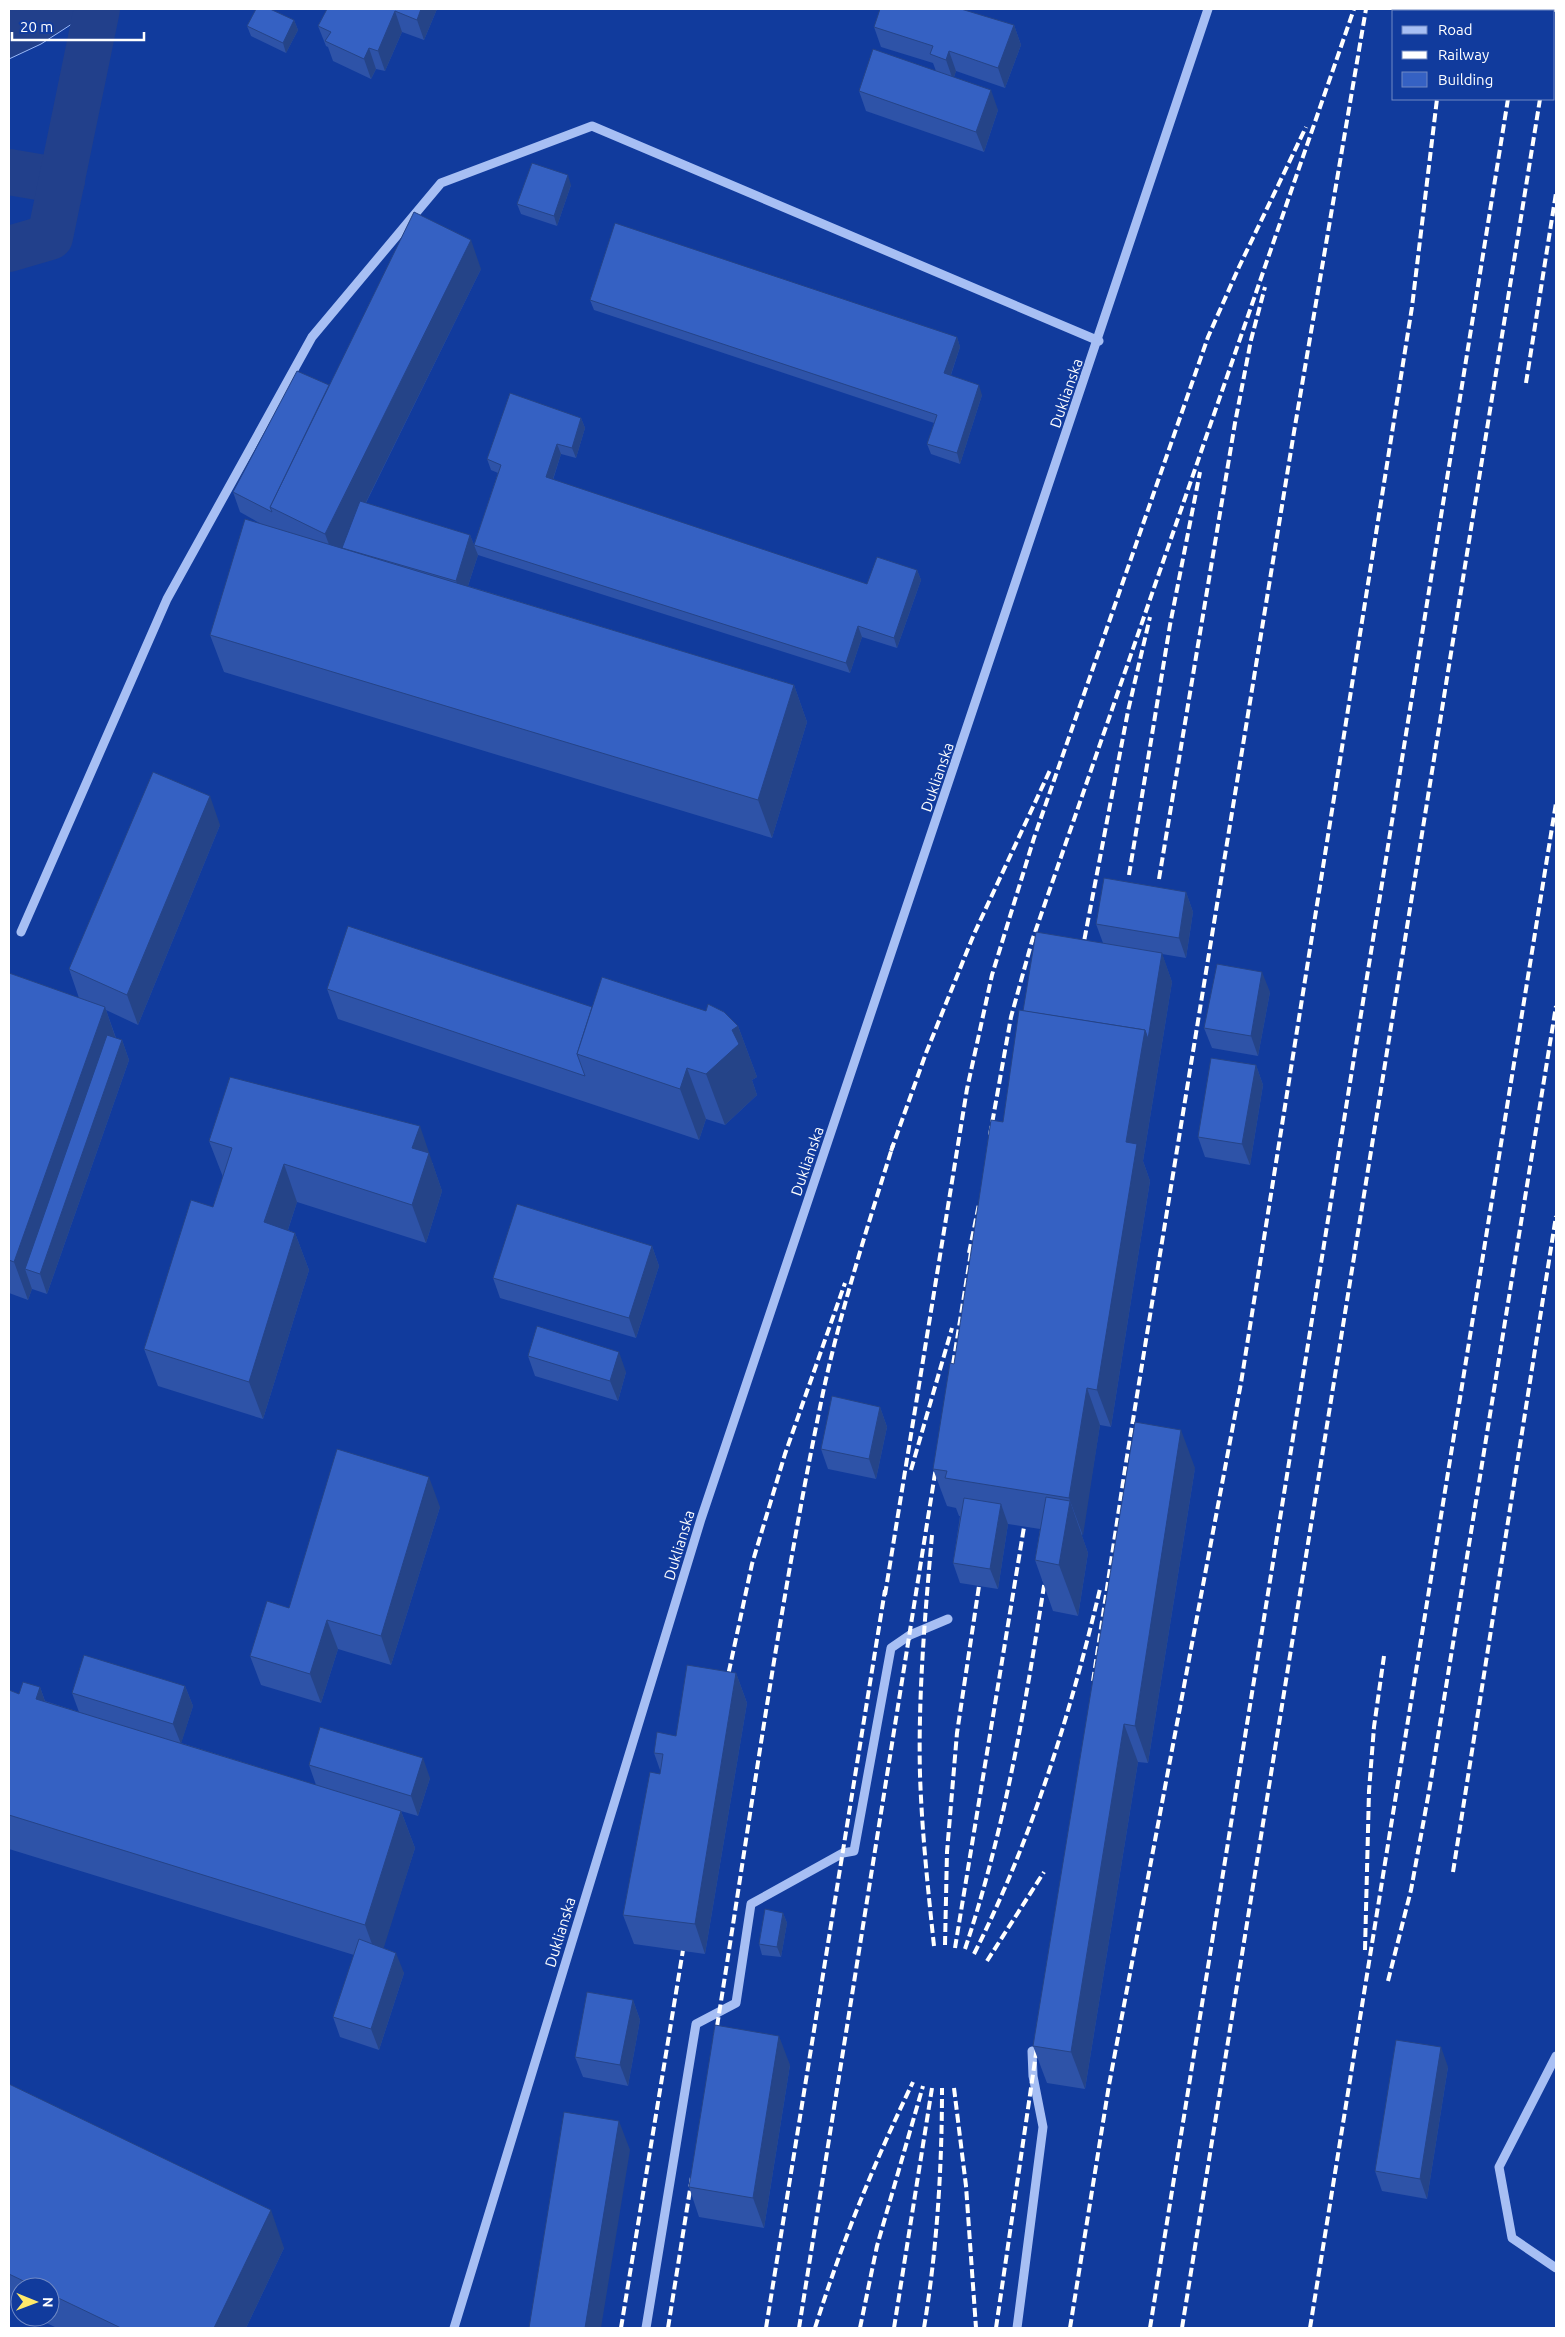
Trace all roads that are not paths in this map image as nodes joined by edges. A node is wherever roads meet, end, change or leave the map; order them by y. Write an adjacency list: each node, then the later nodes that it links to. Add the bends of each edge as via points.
1 (1208, 9): 2 (street, Duklianska)
2 (1098, 341): 3 (street, via 592,126 441,183 308,345 167,599); 8 (street, Duklianska, via 701,1518)
3 (21, 932)
4 (948, 1619): 9 (street, via 910,1635 891,1648 854,1851 843,1853 751,1904 736,2003 696,2024)
5 (1032, 2051): 10 (street, via 1033,2076 1043,2127)
6 (1556, 2056): 7 (street, via 1499,2168 1512,2238)
7 (1556, 2268)
8 (454, 2328)
9 (646, 2328)
10 (1017, 2328)

